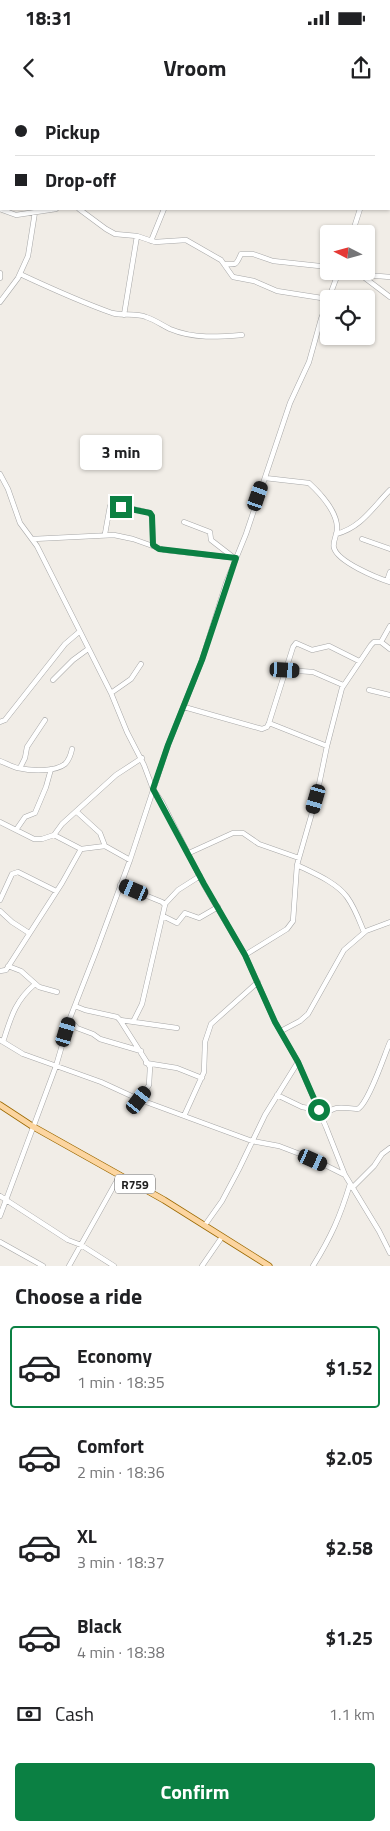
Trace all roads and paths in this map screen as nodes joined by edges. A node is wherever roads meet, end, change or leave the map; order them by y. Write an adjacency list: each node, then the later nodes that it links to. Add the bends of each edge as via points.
1 (3, 210): 6 (street, via 16,215)
2 (49, 210): 6 (street)
3 (80, 210): 8 (street, via 110,233)
4 (164, 210): 9 (street)
5 (360, 210): 7 (street)
6 (35, 212): 13 (street, via 31,248)
7 (355, 225)
8 (137, 236): 9 (street); 21 (street)
9 (151, 241): 10 (street, via 186,240)
10 (224, 264): 11 (street, via 235,264 241,254 250,254 273,262); 19 (street, via 233,277 277,291)
11 (320, 266)
12 (0, 273): 16 (street)
13 (20, 274): 20 (street); 21 (street, via 72,298)
14 (375, 276): 15 (street)
15 (390, 277)
16 (0, 278)
17 (368, 280): 18 (street)
18 (390, 297)
19 (320, 298)
20 (0, 302)
21 (124, 315): 23 (street, via 144,316 171,330 194,336)
22 (320, 326): 25 (street)
23 (242, 335)
24 (0, 474): 30 (street, via 18,519)
25 (265, 478): 29 (street, via 310,483 334,514); 34 (street)
26 (390, 490): 29 (street, via 370,514)
27 (184, 522): 34 (street, via 210,533 211,540)
28 (105, 534): 30 (street); 32 (street); 32 (street, via 110,506 149,512)
29 (336, 534): 36 (street, via 336,551 356,568)
30 (32, 539): 38 (street)
31 (362, 539): 33 (street)
32 (153, 545): 34 (street, via 164,550)
33 (390, 549)
34 (235, 558): 50 (street, via 207,647)
35 (390, 572): 36 (street)
36 (388, 582)
37 (390, 626): 39 (street)
38 (79, 632): 40 (street); 52 (street, via 65,644 5,720)
39 (381, 642): 41 (street); 42 (street, via 374,642)
40 (88, 649): 45 (street); 48 (street)
41 (390, 649)
42 (359, 661): 44 (street, via 332,647 312,650 297,643 292,647); 46 (street)
43 (141, 664): 48 (street, via 131,679)
44 (285, 670): 46 (street, via 313,672); 53 (street)
45 (53, 680)
46 (343, 686): 54 (street)
47 (369, 690): 49 (street)
48 (110, 693): 56 (street)
49 (390, 695)
50 (184, 706): 53 (street, via 259,729 265,729); 60 (street)
51 (45, 720): 58 (street, via 27,746)
52 (0, 722)
53 (269, 724): 54 (street)
54 (327, 746): 68 (street)
55 (72, 750): 59 (street, via 64,764)
56 (142, 758): 60 (street); 61 (street, via 116,775)
57 (0, 761): 58 (street)
58 (20, 768): 59 (street)
59 (51, 769): 63 (street, via 35,813 25,817)
60 (153, 789): 67 (street); 69 (street)
61 (77, 812): 64 (street); 65 (street, via 100,833)
62 (0, 822): 63 (street)
63 (16, 830): 64 (street, via 34,839 42,840)
64 (54, 835): 66 (street)
65 (105, 846): 66 (street); 69 (street)
66 (80, 848): 73 (street)
67 (189, 853): 68 (street, via 237,832 259,844); 71 (street)
68 (299, 858): 70 (street)
69 (130, 860): 72 (street)
70 (297, 865): 80 (street, via 346,895); 82 (street, via 291,926)
71 (200, 876): 75 (street); 76 (street)
72 (120, 884): 75 (street); 88 (street)
73 (56, 891): 74 (street, via 18,872 12,874); 81 (street)
74 (0, 900)
75 (164, 904): 78 (street)
76 (218, 907): 78 (street, via 199,918 185,913 177,923); 82 (street)
77 (0, 911): 81 (street)
78 (163, 916): 91 (street, via 142,1004)
79 (390, 922): 80 (street)
80 (364, 932): 93 (street, via 344,950 308,1014)
81 (29, 933): 83 (street)
82 (245, 955): 85 (street)
83 (8, 966): 84 (street); 86 (street, via 21,971)
84 (0, 971)
85 (258, 982): 93 (street); 100 (street, via 211,1024 205,1042)
86 (35, 984): 87 (street); 94 (street, via 19,1000)
87 (57, 992)
88 (75, 1006): 89 (street); 90 (street)
89 (70, 1020): 96 (street, via 77,1028 100,1039); 99 (street)
90 (120, 1020): 91 (street); 96 (street)
91 (133, 1022): 92 (street)
92 (177, 1028)
93 (281, 1031): 98 (street)
94 (1, 1041): 99 (street, via 23,1054)
95 (390, 1042): 106 (street, via 362,1107 332,1108)
96 (141, 1051): 97 (street)
97 (146, 1062): 100 (street, via 177,1068); 102 (street, via 150,1069 149,1084)
98 (298, 1062): 101 (street); 104 (street)
99 (56, 1066): 102 (street); 107 (street)
100 (202, 1078): 105 (street)
101 (277, 1095): 104 (street, via 302,1107); 108 (street)
102 (139, 1100): 105 (street)
103 (0, 1105): 107 (main road, R759)
104 (319, 1110): 106 (street)
105 (184, 1116): 108 (street)
106 (322, 1116): 111 (street)
107 (32, 1126): 110 (main road, R759); 114 (street)
108 (252, 1142): 111 (street, via 279,1146); 116 (street, via 222,1201)
109 (390, 1148): 112 (street)
110 (120, 1175): 116 (main road, R759); 119 (street)
111 (345, 1176): 112 (street)
112 (351, 1186): 120 (street); 126 (street, via 337,1223)
113 (0, 1196): 114 (street)
114 (7, 1199): 115 (street); 119 (street, via 68,1240)
115 (0, 1216)
116 (205, 1226): 117 (main road, R759)
117 (222, 1236): 124 (street); 125 (main road, R759)
118 (0, 1242): 121 (street)
119 (82, 1245): 122 (street); 123 (street)
120 (390, 1253)
121 (43, 1266)
122 (69, 1266)
123 (114, 1266)
124 (202, 1266)
125 (269, 1266)
126 (313, 1266)

